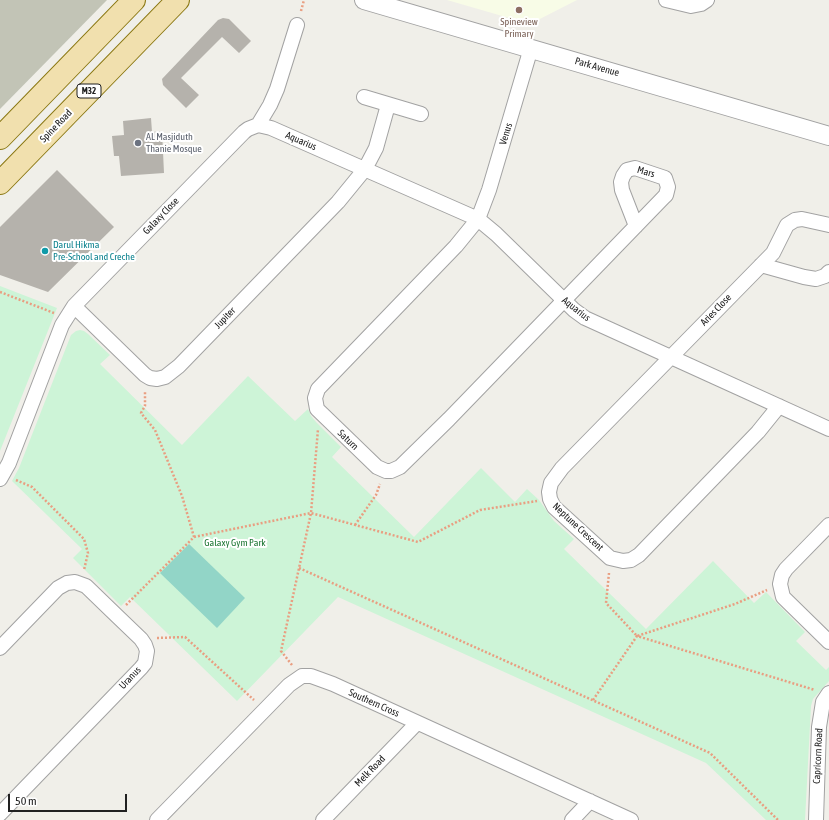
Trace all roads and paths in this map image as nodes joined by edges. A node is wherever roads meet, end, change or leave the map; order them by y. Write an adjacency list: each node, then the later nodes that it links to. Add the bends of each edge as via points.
1 (134, 0): 13 (main road)
2 (178, 0): 15 (main road, Spine Road / M32)
3 (364, 0): 7 (street, Park Avenue)
4 (666, 0): 5 (street, via 691,6)
5 (708, 0)
6 (297, 25): 11 (street, Galaxy Close, via 276,89)
7 (531, 48): 12 (street, Park Avenue); 16 (street, Venus)
8 (364, 97): 9 (street)
9 (388, 105): 10 (street); 14 (street, via 376,148)
10 (421, 114)
11 (258, 125): 14 (street, Aquarius, via 272,128); 23 (street, Galaxy Close, via 244,132)
12 (829, 136)
13 (0, 138)
14 (365, 169): 16 (street, Aquarius); 25 (street, Jupiter, via 338,202 172,372 161,379)
15 (0, 183)
16 (478, 219): 22 (street, Aquarius, via 493,230); 27 (street, via 456,246 318,390 315,402)
17 (829, 225): 19 (street, Aries Close, via 802,219 790,222 772,253)
18 (636, 226): 22 (street)
19 (761, 265): 20 (street, via 816,279); 24 (street, Aries Close)
20 (829, 272)
21 (0, 292): 23 (path)
22 (565, 301): 24 (street, Aquarius, via 585,318); 29 (street, via 405,463 396,469)
23 (70, 312): 25 (street); 30 (street, Galaxy Close, via 58,334 9,463)
24 (671, 357): 26 (street, Aquarius); 31 (street, Neptune Crescent, via 562,468 551,483)
25 (145, 375): 35 (path, via 145,406 141,413 155,430 182,496)
26 (779, 406): 28 (street, Aquarius); 36 (street, Neptune Crescent, via 758,432 639,555 631,560 622,561)
27 (319, 411): 29 (street, Saturn, via 377,468); 32 (path)
28 (829, 429)
29 (386, 471): 33 (path, via 376,495)
30 (6, 479): 38 (path, via 32,486 84,539 88,552)
31 (550, 499): 33 (path, via 480,510 418,542); 36 (street, Neptune Crescent, via 554,507)
32 (311, 513): 33 (path); 35 (path); 37 (path)
33 (355, 525)
34 (829, 525): 39 (street, via 786,569)
35 (194, 537): 40 (path)
36 (610, 558): 41 (path, via 606,603)
37 (299, 568): 45 (path, via 281,651); 47 (path)
38 (81, 575)
39 (780, 584): 41 (path, via 735,604); 43 (street, via 783,597)
40 (116, 615): 42 (street); 44 (street, via 86,586 76,582 67,583 58,588)
41 (637, 636): 46 (path); 47 (path)
42 (141, 639): 48 (path, via 185,636); 51 (street, Uranus, via 147,651 141,668)
43 (829, 642)
44 (0, 648)
45 (302, 676): 48 (street, via 288,685); 49 (street, Southern Cross, via 319,678)
46 (828, 694): 57 (street, Capricorn Road, via 823,702 819,727)
47 (593, 700): 56 (path, via 710,753)
48 (265, 710): 52 (street)
49 (417, 722): 50 (street, Southern Cross); 53 (street, Melk Road)
50 (590, 801): 54 (street); 55 (street, Southern Cross)
51 (0, 814)
52 (157, 820)
53 (323, 820)
54 (572, 820)
55 (631, 820)
56 (778, 820)
57 (816, 820)

